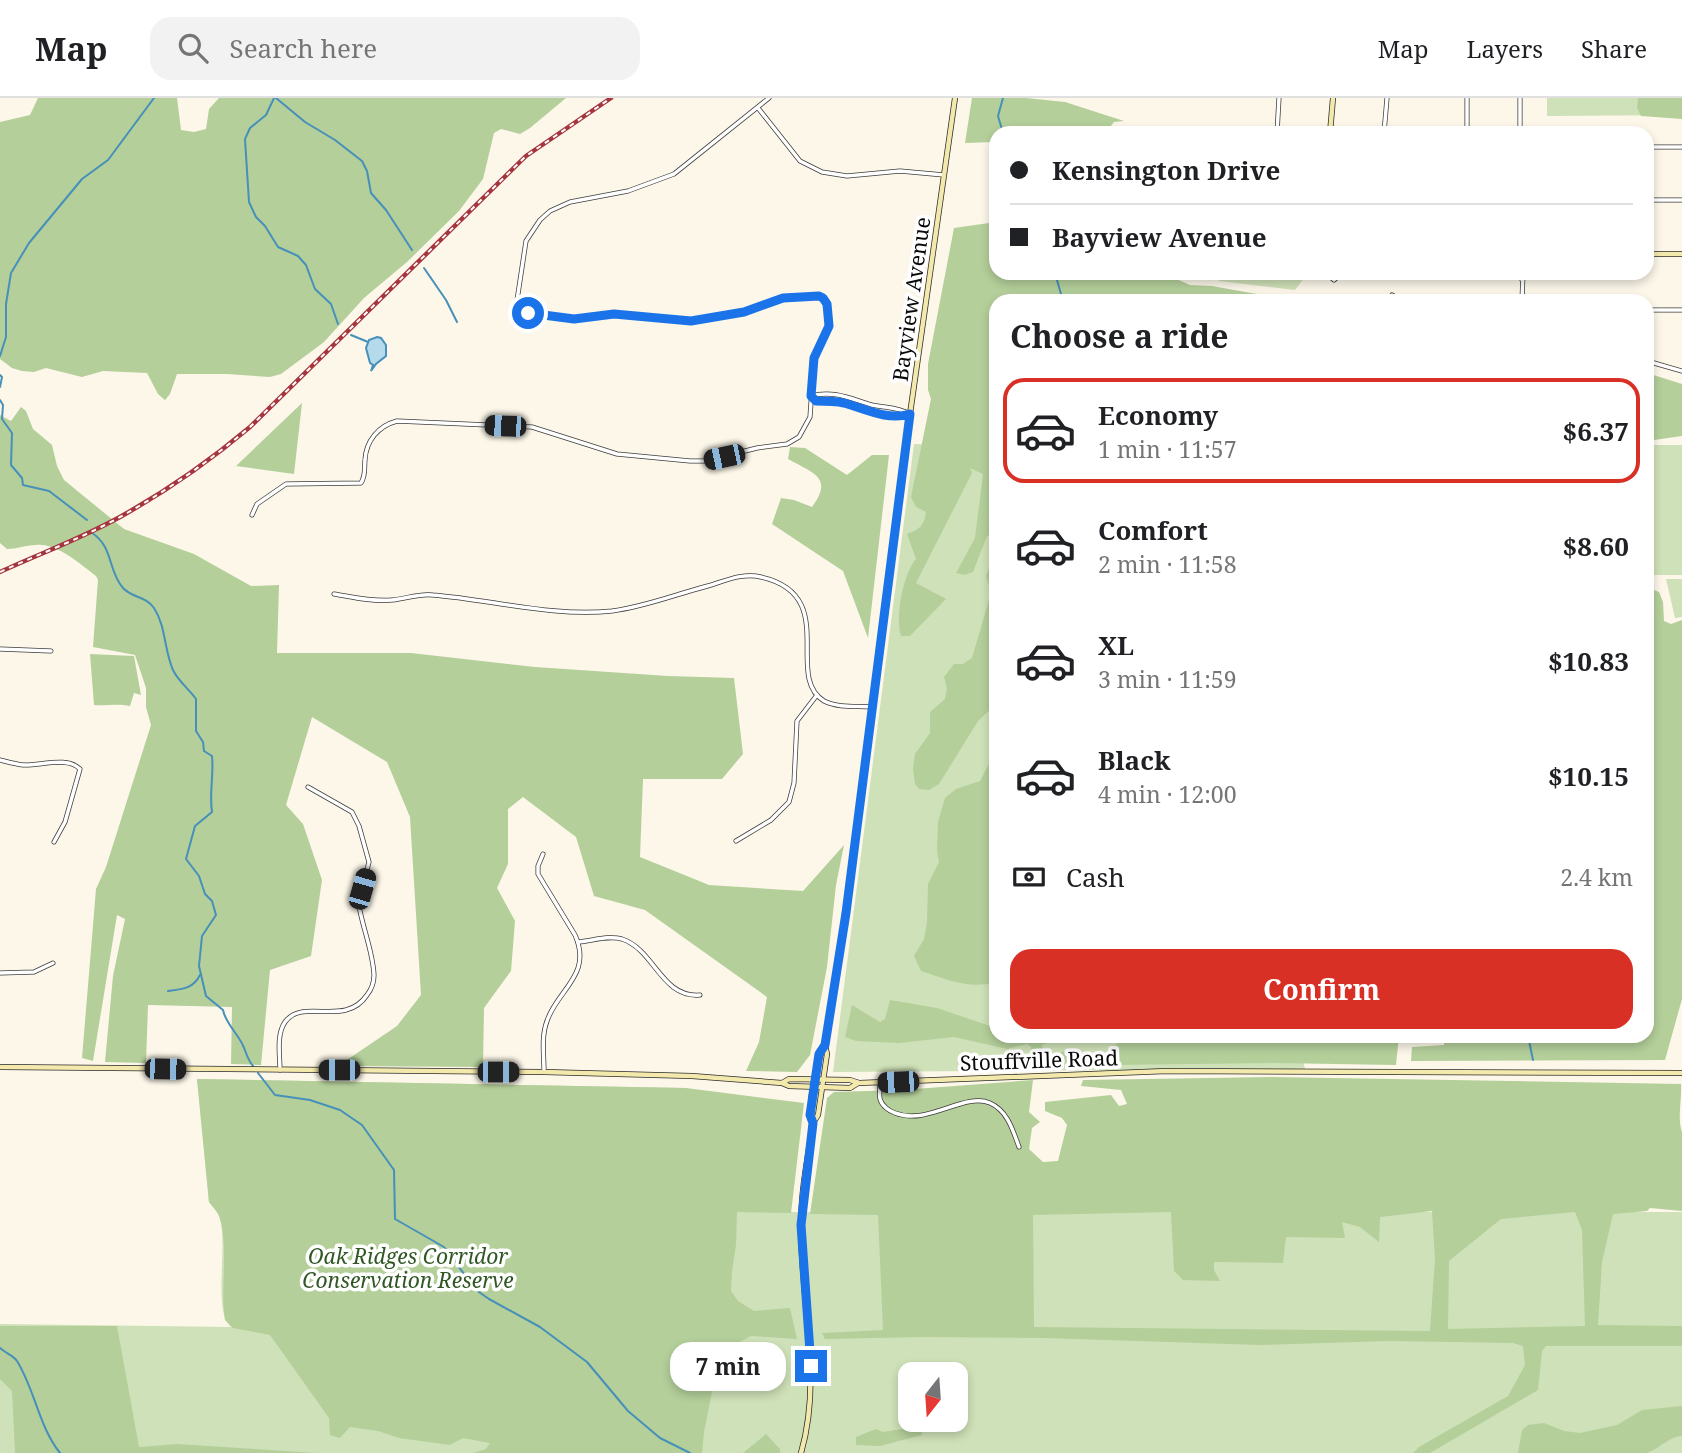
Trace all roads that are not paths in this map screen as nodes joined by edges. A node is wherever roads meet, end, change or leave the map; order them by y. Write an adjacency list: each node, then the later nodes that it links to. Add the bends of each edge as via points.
1 (769, 98): 8 (street)
2 (955, 98): 16 (main road, Bayview Avenue)
3 (1279, 98): 9 (street)
4 (1333, 98): 10 (main road)
5 (1387, 98): 11 (street)
6 (1467, 98): 12 (street)
7 (1520, 98): 13 (street)
8 (758, 108): 16 (street, via 800,161 822,172); 25 (street, via 674,174 550,211 526,241 516,307 574,319 614,314 691,321 744,312 783,298 819,296 827,304 829,326 814,358)
9 (1277, 126)
10 (1331, 126)
11 (1385, 126)
12 (1467, 126)
13 (1520, 126)
14 (1654, 147): 15 (street)
15 (1682, 147)
16 (944, 175): 26 (main road, Bayview Avenue)
17 (1654, 200): 18 (street)
18 (1682, 200)
19 (1654, 254): 20 (main road)
20 (1682, 254)
21 (1654, 310): 22 (street)
22 (1682, 310)
23 (1654, 363): 24 (street)
24 (1682, 371)
25 (811, 396): 26 (street, via 842,395); 26 (street, via 816,401 841,402 871,412); 27 (street, via 810,417 799,437 787,444 705,461 617,454 532,427 397,421 370,440 361,483 286,484 257,504)
26 (910, 414): 32 (main road, Bayview Avenue)
27 (252, 515)
28 (334, 594): 31 (street, via 382,601 432,594 596,612 630,608 733,578 757,576 783,586 800,604 808,623 809,682)
29 (0, 649): 30 (street)
30 (51, 650)
31 (817, 695): 32 (street, via 833,704); 35 (street, via 797,722 789,802 771,820)
32 (871, 707): 42 (main road, Bayview Avenue)
33 (0, 760): 36 (street, via 24,765 67,763 80,769 65,822)
34 (308, 786): 44 (street, via 352,812 363,836 369,862 359,906 374,976 369,993 352,1010 291,1016 282,1029)
35 (736, 841)
36 (54, 842)
37 (543, 854): 38 (street, via 538,874)
38 (578, 942): 41 (street, via 625,940 677,991); 45 (street, via 575,976 547,1021)
39 (54, 963): 40 (street, via 34,972)
40 (0, 973)
41 (700, 995)
42 (825, 1045): 47 (main road, Bayview Avenue); 48 (main road, Bayview Avenue)
43 (0, 1067): 44 (main road, Stouffville Road)
44 (280, 1070): 45 (main road, Stouffville Road)
45 (544, 1072): 50 (main road, Stouffville Road)
46 (1682, 1073): 49 (main road, Stouffville Road, via 1167,1071)
47 (815, 1079): 48 (main road, Stouffville Road); 50 (main road, Stouffville Road); 52 (main road, Bayview Avenue)
48 (823, 1080): 51 (main road, Stouffville Road); 53 (main road, Bayview Avenue)
49 (880, 1082): 51 (main road, Stouffville Road); 55 (street, via 884,1105 904,1116 988,1102 1006,1116)
50 (782, 1083): 52 (main road, Stouffville Road)
51 (859, 1083): 53 (main road, Stouffville Road, via 850,1088)
52 (814, 1087): 53 (main road, Stouffville Road); 54 (main road, Bayview Avenue)
53 (822, 1087): 54 (main road, Bayview Avenue)
54 (813, 1123): 56 (main road, Bayview Avenue, via 801,1225 811,1366)
55 (1019, 1147)
56 (801, 1453)

